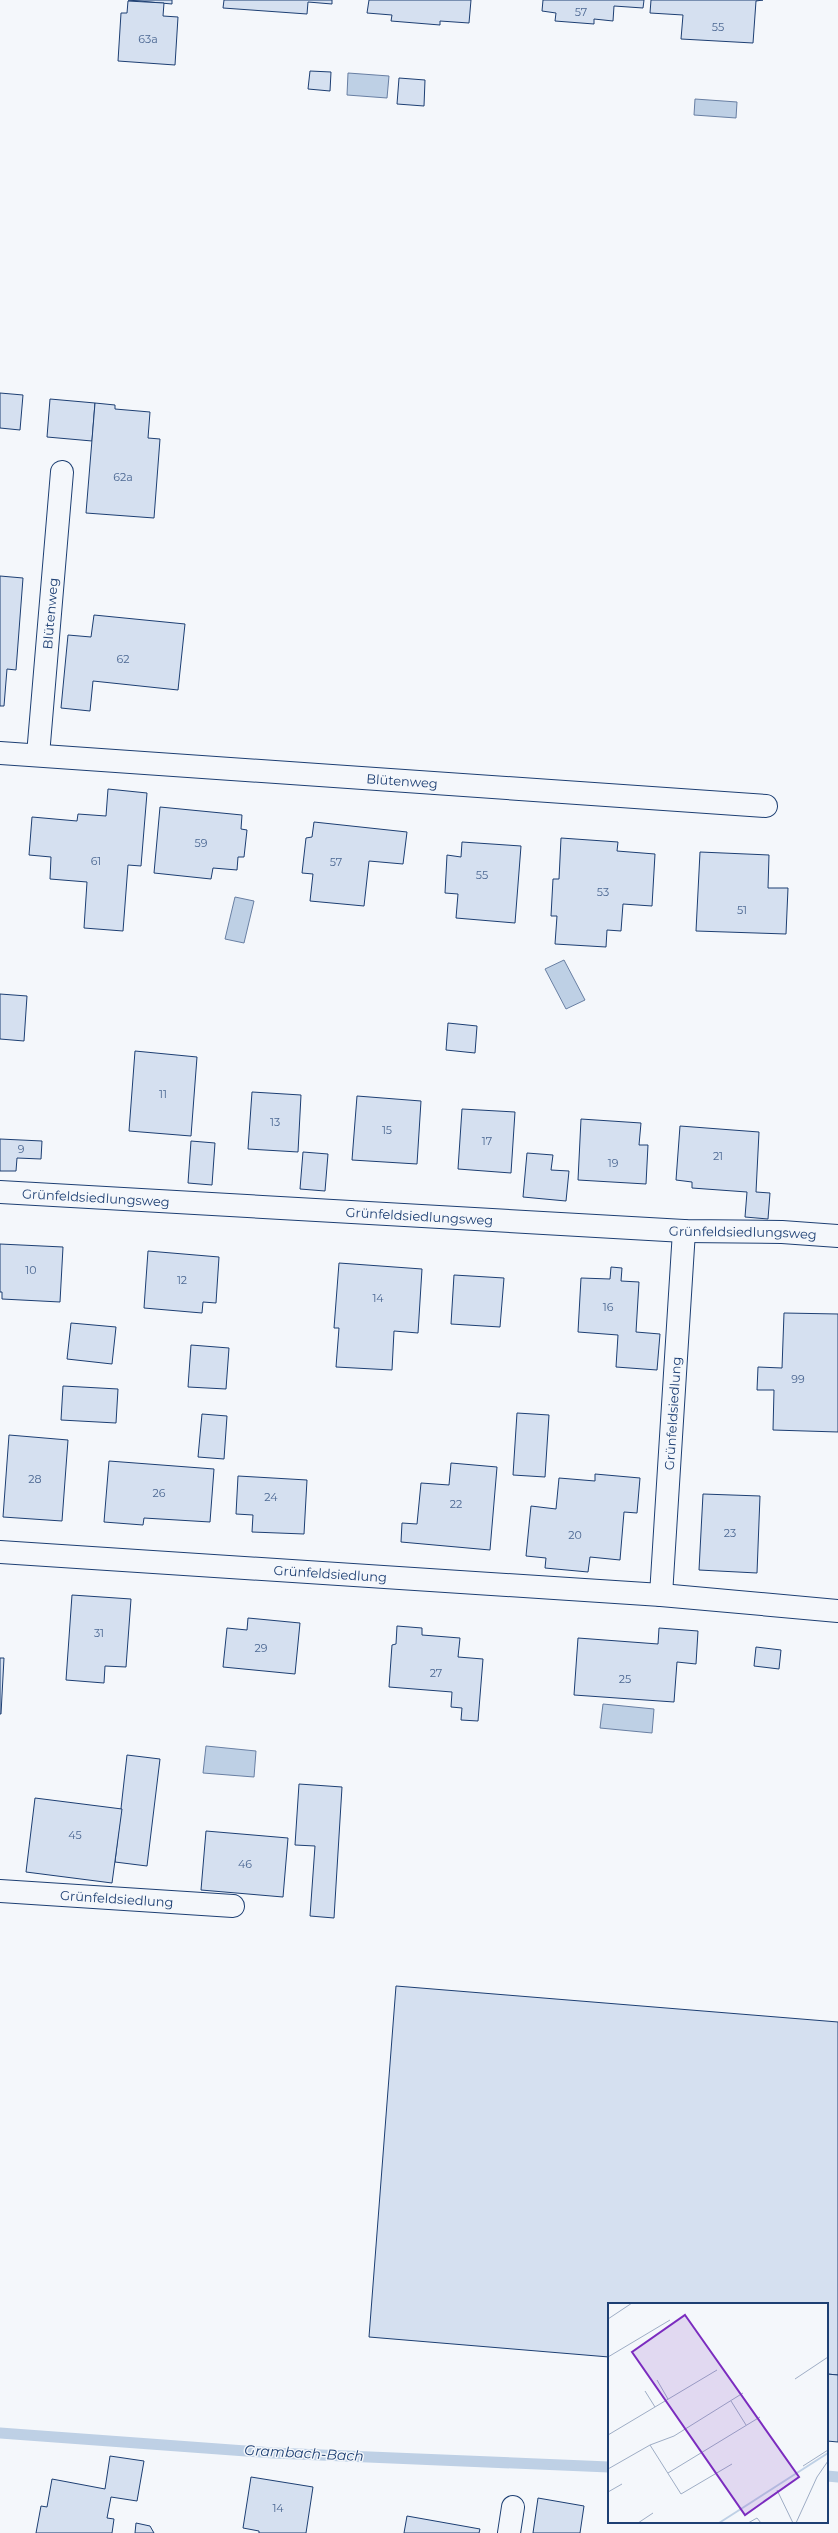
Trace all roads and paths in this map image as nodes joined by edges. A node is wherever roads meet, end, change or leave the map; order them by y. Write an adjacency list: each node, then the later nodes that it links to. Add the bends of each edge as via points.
1 (62, 472): 3 (street, Blütenweg)
2 (0, 753): 3 (street, Blütenweg)
3 (38, 755): 4 (street, Blütenweg)
4 (766, 806)
5 (0, 1192): 6 (street, Grünfeldsiedlungsweg)
6 (684, 1231): 7 (street, Grünfeldsiedlungsweg, via 782,1232); 9 (street, Grünfeldsiedlung)
7 (838, 1236)
8 (0, 1552): 9 (street, Grünfeldsiedlung)
9 (661, 1595): 10 (street, Grünfeldsiedlung)
10 (838, 1611)
11 (0, 1892): 12 (street, Grünfeldsiedlung)
12 (233, 1906)
13 (513, 2507): 14 (street)
14 (509, 2533)

